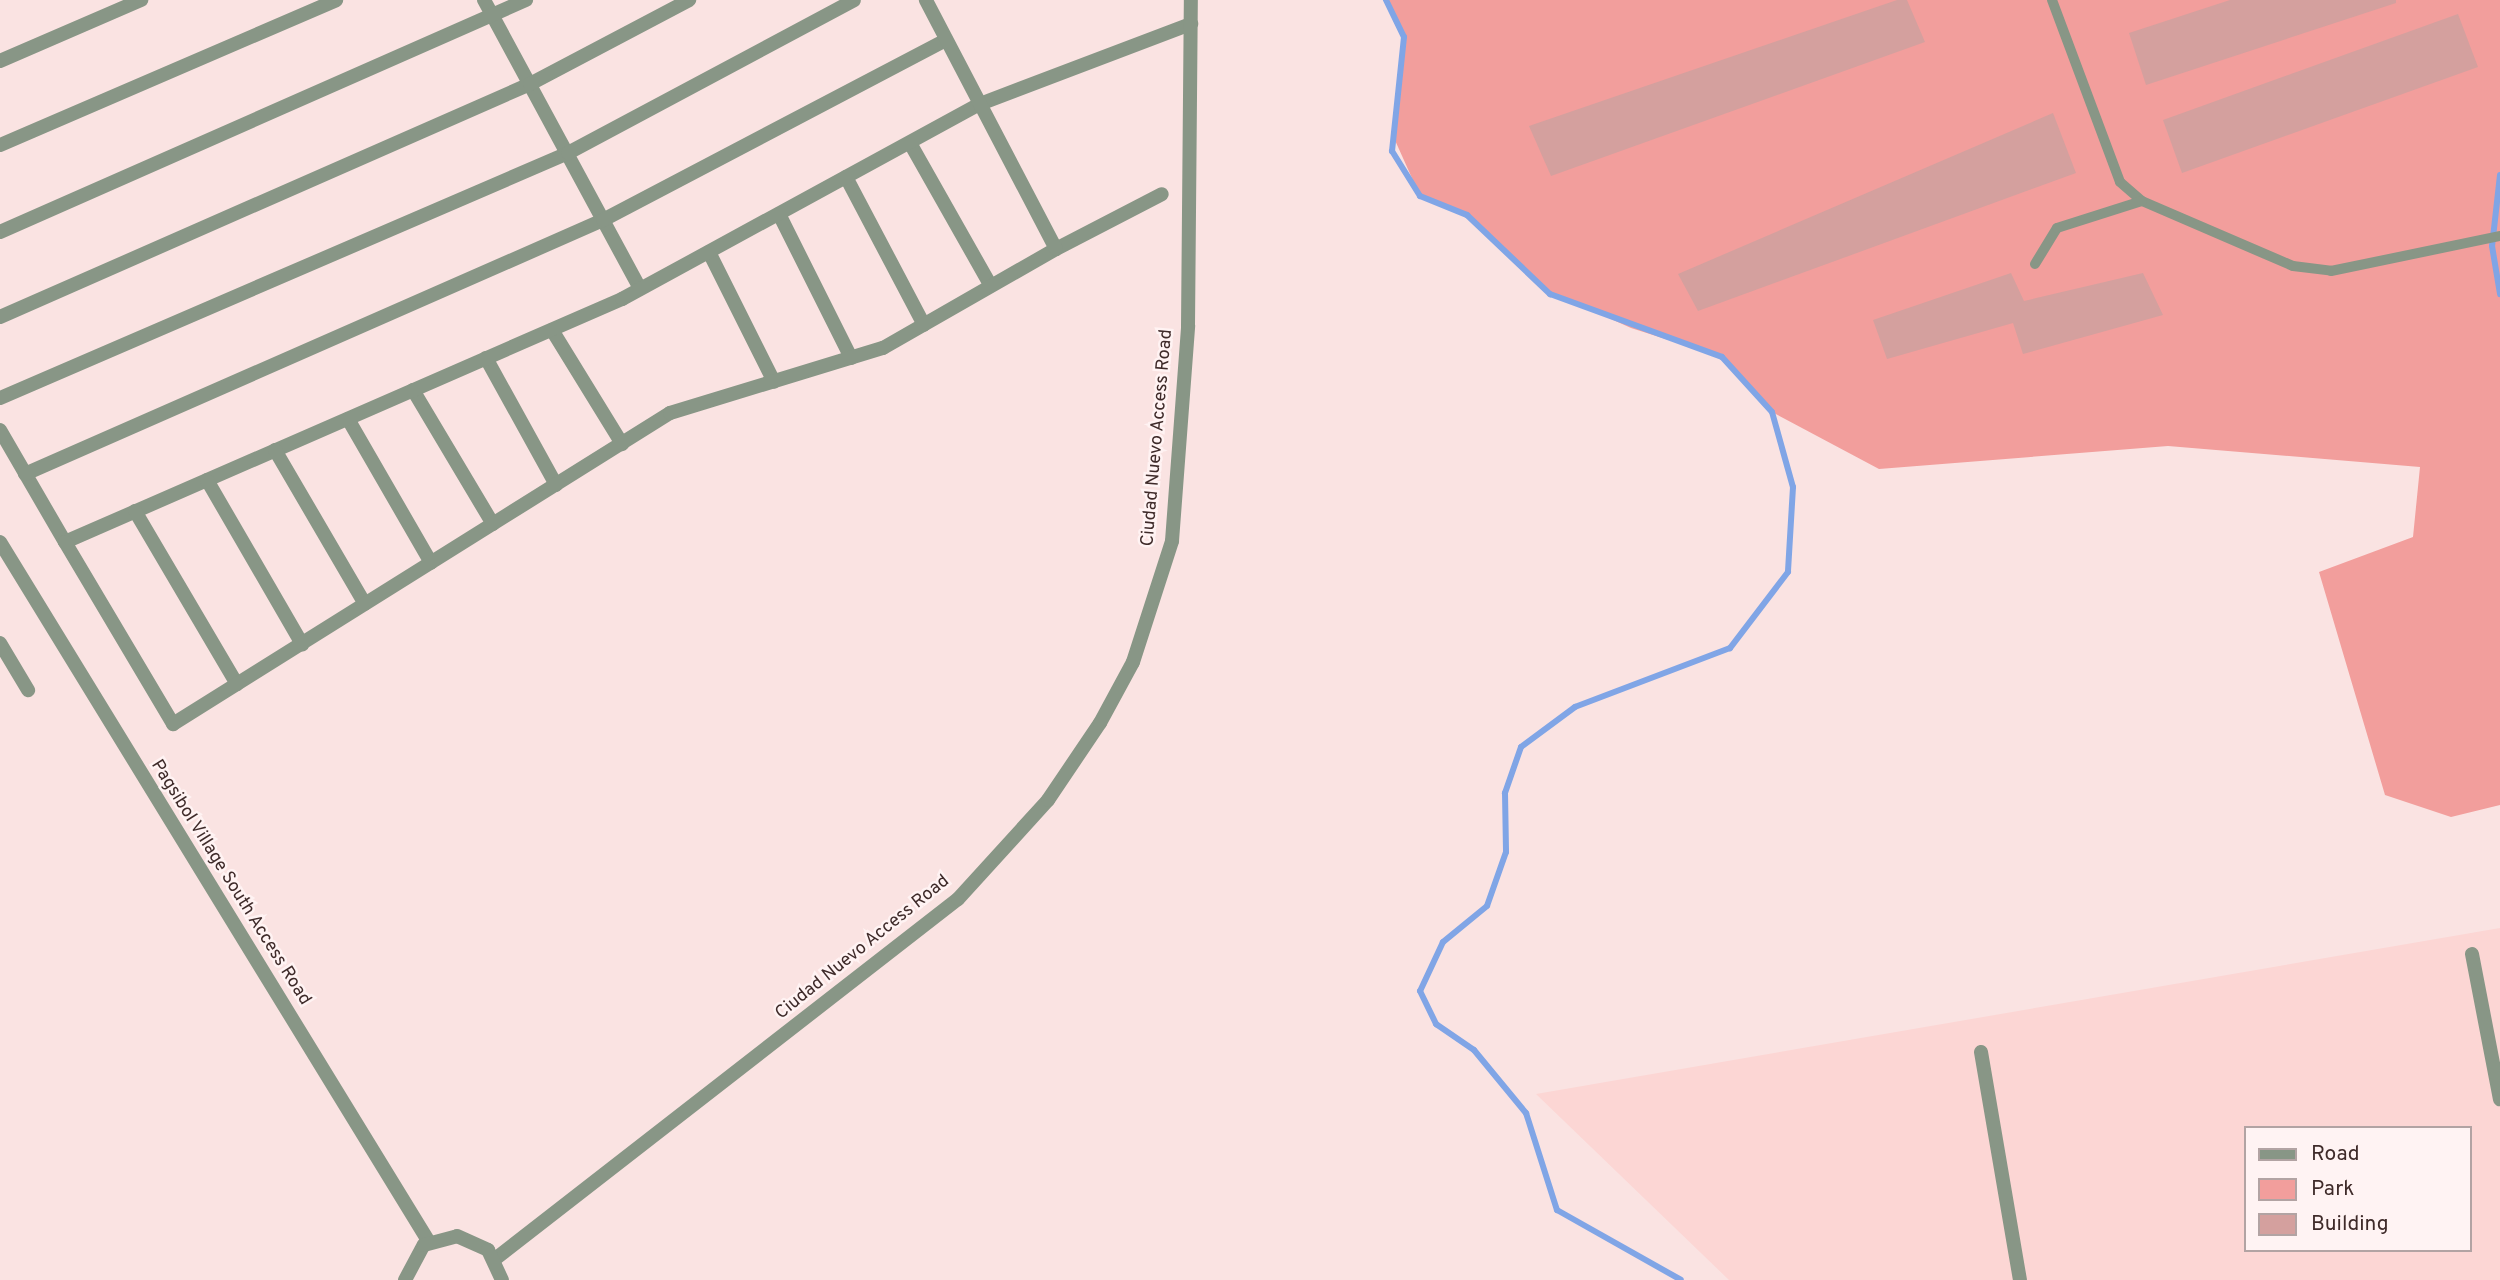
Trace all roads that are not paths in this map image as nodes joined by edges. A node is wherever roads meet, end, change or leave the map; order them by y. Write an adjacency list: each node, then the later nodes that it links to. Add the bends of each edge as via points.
1 (141, 0): 13 (street)
2 (336, 0): 17 (street)
3 (484, 0): 10 (street)
4 (526, 0): 10 (street)
5 (689, 0): 14 (street)
6 (854, 0): 18 (street)
7 (926, 0): 12 (street)
8 (1191, 0): 11 (street, Ciudad Nuevo Access Road)
9 (2052, 0): 21 (lane, via 2120,182)
10 (494, 17): 14 (street); 24 (street)
11 (1191, 24): 15 (street); 61 (street, Ciudad Nuevo Access Road, via 1188,326 1172,541 1133,662 1100,723 1048,800 958,899)
12 (946, 40): 15 (street); 23 (street)
13 (0, 61)
14 (530, 84): 18 (street); 31 (street)
15 (980, 104): 16 (street); 26 (street)
16 (909, 143): 19 (street); 29 (street)
17 (0, 145)
18 (568, 153): 23 (street); 38 (street)
19 (846, 177): 22 (street); 32 (street)
20 (1162, 194): 26 (street)
21 (2142, 201): 25 (lane, via 2293,266 2331,271 2455,250); 28 (lane, via 2057,228)
22 (779, 214): 27 (street); 35 (street)
23 (603, 220): 30 (street); 43 (street)
24 (0, 232)
25 (2500, 236)
26 (1056, 249): 29 (street)
27 (709, 252): 30 (street); 36 (street)
28 (2035, 264)
29 (991, 286): 32 (street)
30 (640, 289): 33 (street)
31 (0, 317)
32 (924, 325): 35 (street)
33 (552, 330): 34 (street); 41 (street)
34 (486, 358): 37 (street); 45 (street)
35 (851, 358): 36 (street)
36 (774, 382): 41 (street, via 670,413)
37 (414, 390): 39 (street); 47 (street)
38 (0, 398)
39 (348, 419): 42 (street); 50 (street)
40 (0, 430): 43 (street)
41 (622, 443): 45 (street)
42 (275, 450): 44 (street); 51 (street)
43 (25, 474): 49 (street)
44 (208, 480): 46 (street); 53 (street)
45 (556, 485): 47 (street)
46 (135, 512): 49 (street); 55 (street)
47 (493, 524): 50 (street)
48 (0, 542): 60 (street, Pagsibol Village South Access Road)
49 (65, 542): 55 (street, via 173,724)
50 (431, 563): 51 (street)
51 (365, 604): 53 (street)
52 (0, 643): 54 (street)
53 (302, 643): 55 (street)
54 (5, 660): 56 (street)
55 (237, 684)
56 (28, 690)
57 (2472, 954): 59 (street)
58 (1981, 1052): 64 (street)
59 (2500, 1099)
60 (429, 1242): 61 (street, via 469,1238); 62 (street, via 410,1263)
61 (495, 1259): 63 (street)
62 (405, 1280)
63 (502, 1280)
64 (2020, 1280)

